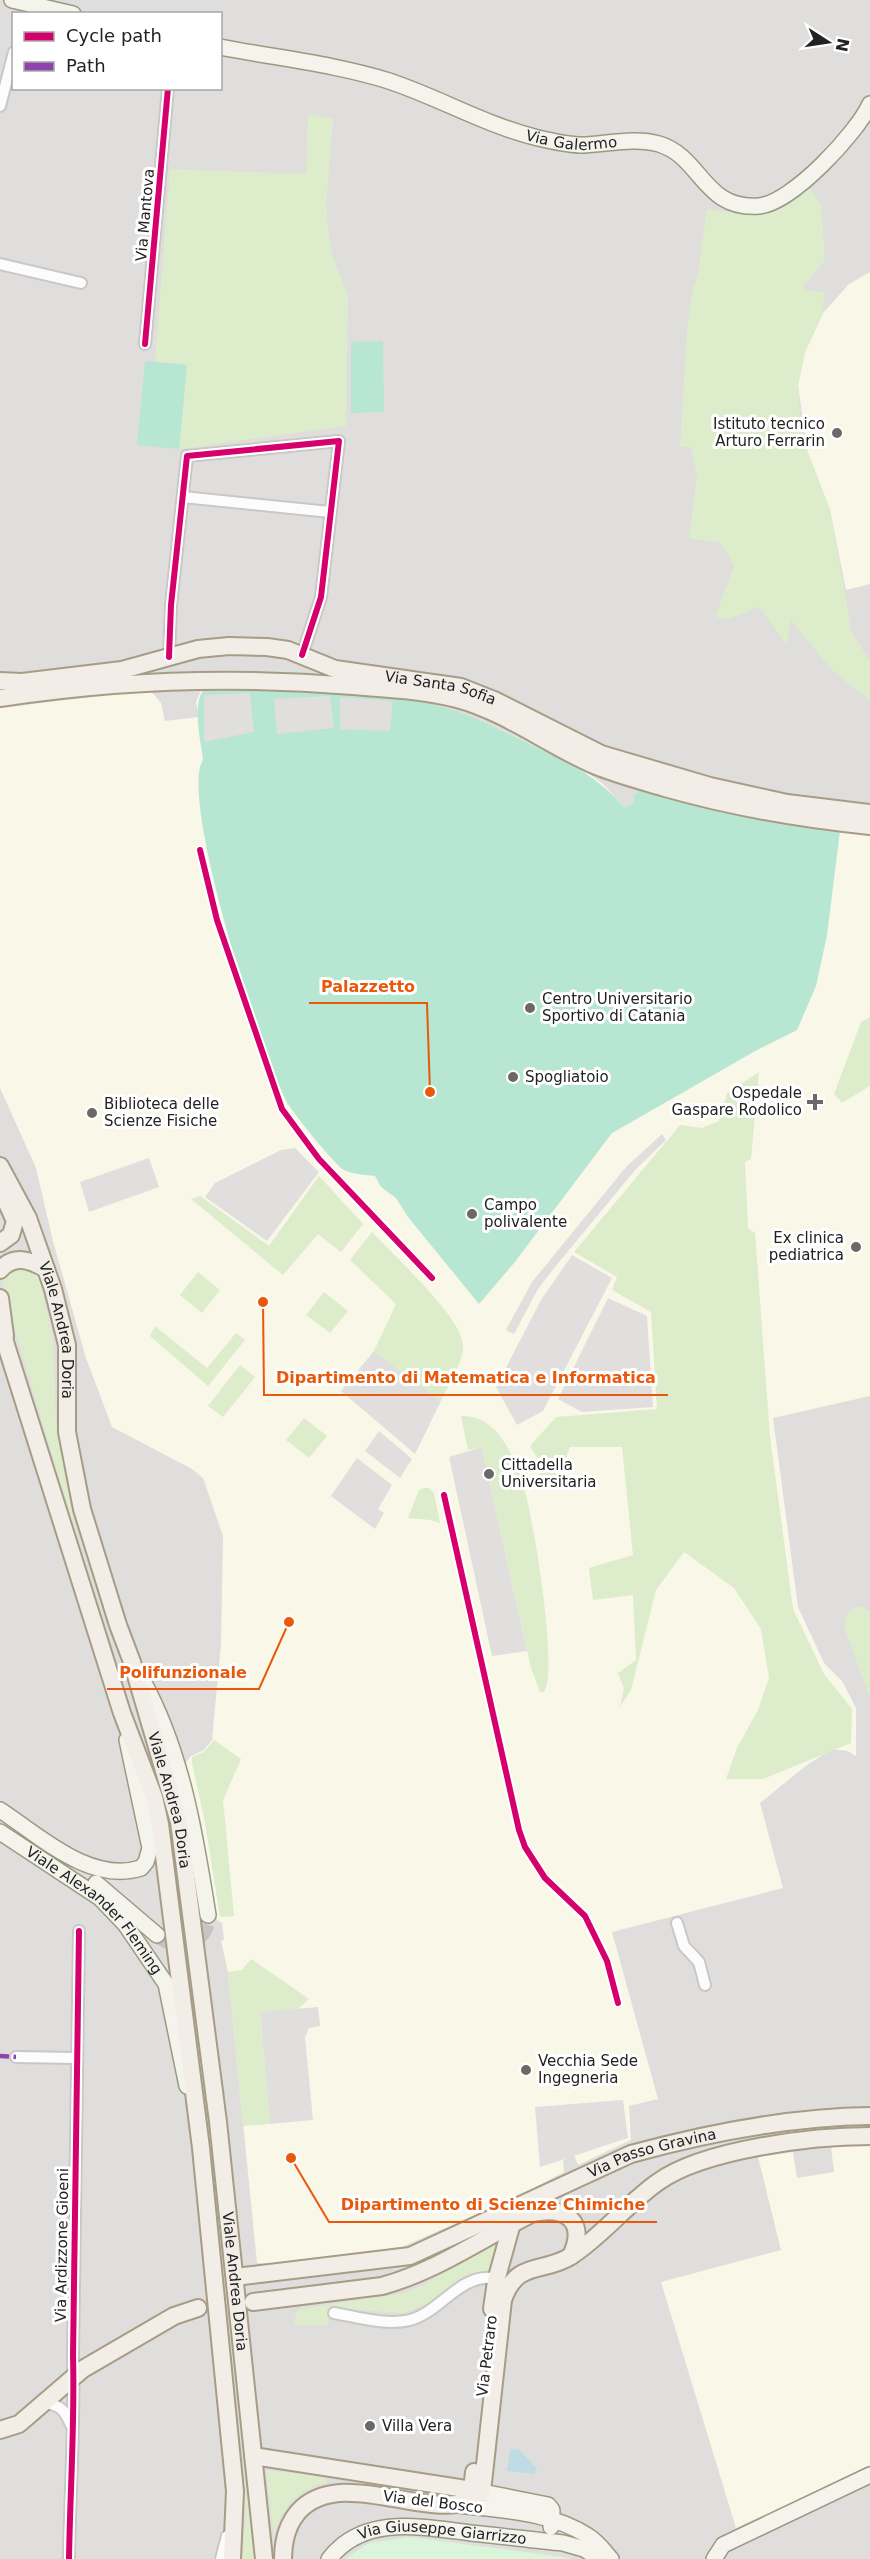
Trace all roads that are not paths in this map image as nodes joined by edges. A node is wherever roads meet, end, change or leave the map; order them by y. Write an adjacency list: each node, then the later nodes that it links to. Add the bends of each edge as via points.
1 (20, 5): 2 (main road)
2 (61, 12)
3 (222, 47): 6 (main road, Via Galermo, via 389,81 482,121 538,138 567,144 658,144 672,149 720,198 756,206 770,205 795,190 853,129)
4 (12, 60): 7 (street)
5 (168, 90): 10 (street, Via Mantova)
6 (870, 104)
7 (0, 106)
8 (0, 264): 9 (street)
9 (81, 283)
10 (145, 344)
11 (183, 497): 12 (street); 12 (street, via 187,456 339,441); 14 (street, via 171,605)
12 (330, 512): 13 (street, via 321,597)
13 (302, 655): 14 (main road, Via Santa Sofia, via 252,645 198,649); 17 (main road, Via Santa Sofia, via 344,670 461,687 601,754 710,786 787,803)
14 (170, 657): 15 (main road, Via Santa Sofia, via 122,670)
15 (0, 681)
16 (0, 698): 18 (main road, Via Santa Sofia, via 109,684 202,680 311,682 436,695 487,711 620,775 745,808)
17 (870, 813)
18 (870, 826)
19 (0, 1166): 22 (main road, Viale Andrea Doria, via 28,1218)
20 (0, 1188): 21 (main road, via 15,1221 11,1235)
21 (0, 1243)
22 (46, 1269): 23 (main road, via 18,1259); 26 (main road, Viale Andrea Doria, via 67,1345 67,1432 82,1509)
23 (0, 1270)
24 (0, 1298): 25 (main road, Viale Andrea Doria)
25 (3, 1333): 27 (main road, Viale Andrea Doria)
26 (132, 1662): 31 (main road, via 152,1699 189,1804); 44 (main road, Viale Andrea Doria, via 170,1786 184,1850)
27 (122, 1713): 28 (main road, Viale Alexander Fleming, via 150,1848 141,1868 120,1871 87,1866); 40 (main road, Viale Andrea Doria, via 154,1797 160,1824)
28 (0, 1810)
29 (0, 1821): 34 (main road, via 104,1889)
30 (0, 1832): 40 (main road, Viale Alexander Fleming, via 107,1905 159,1970 170,1994)
31 (208, 1915)
32 (677, 1923): 35 (street, via 684,1946 699,1962)
33 (79, 1931): 37 (street, Via Ardizzone Gioeni)
34 (157, 1935)
35 (705, 1985)
36 (16, 2057): 37 (street)
37 (76, 2058): 49 (street, Via Ardizzone Gioeni)
38 (870, 2116): 41 (main road, Via Passo Gravina, via 812,2120 667,2144 631,2154)
39 (870, 2136): 43 (main road, Via Passo Gravina, via 750,2149 687,2166 659,2181)
40 (200, 2144): 56 (main road, Viale Andrea Doria)
41 (569, 2183): 42 (main road); 44 (main road, Via Passo Gravina, via 410,2256)
42 (512, 2223): 43 (main road, via 549,2210 566,2213 577,2239); 45 (main road, Via Petraro); 46 (main road, via 423,2273 401,2281)
43 (571, 2256): 45 (main road, via 522,2273)
44 (235, 2277): 53 (main road, Viale Andrea Doria)
45 (502, 2285): 48 (street, via 492,2278 477,2277 430,2311 406,2321); 55 (main road, Via Petraro)
46 (253, 2302)
47 (198, 2308): 49 (main road, via 174,2316)
48 (334, 2313)
49 (74, 2376): 50 (main road); 51 (street, Via Ardizzone Gioeni, via 75,2414)
50 (45, 2403): 51 (street, via 65,2411); 52 (main road, via 19,2424)
51 (71, 2425): 61 (street, Via Ardizzone Gioeni)
52 (0, 2430)
53 (253, 2456): 55 (main road, Via del Bosco); 64 (main road, Viale Andrea Doria)
54 (870, 2475): 69 (main road, via 723,2545)
55 (477, 2493): 57 (main road); 58 (main road); 59 (main road, via 548,2505)
56 (236, 2504): 62 (street); 63 (main road)
57 (459, 2505): 58 (main road, Via del Bosco); 65 (main road, Via del Bosco, via 344,2492 323,2495 308,2502 295,2516 284,2540)
58 (495, 2509): 59 (main road, Via del Bosco)
59 (553, 2520): 60 (main road, Via Giuseppe Giarrizzo, via 551,2529); 68 (main road, Via del Bosco, via 590,2537)
60 (536, 2541): 66 (main road, Via Giuseppe Giarrizzo, via 397,2526 356,2536); 67 (main road, via 563,2543)
61 (69, 2559)
62 (221, 2559)
63 (232, 2559)
64 (264, 2559)
65 (283, 2559)
66 (329, 2559)
67 (600, 2559)
68 (611, 2559)
69 (714, 2559)

